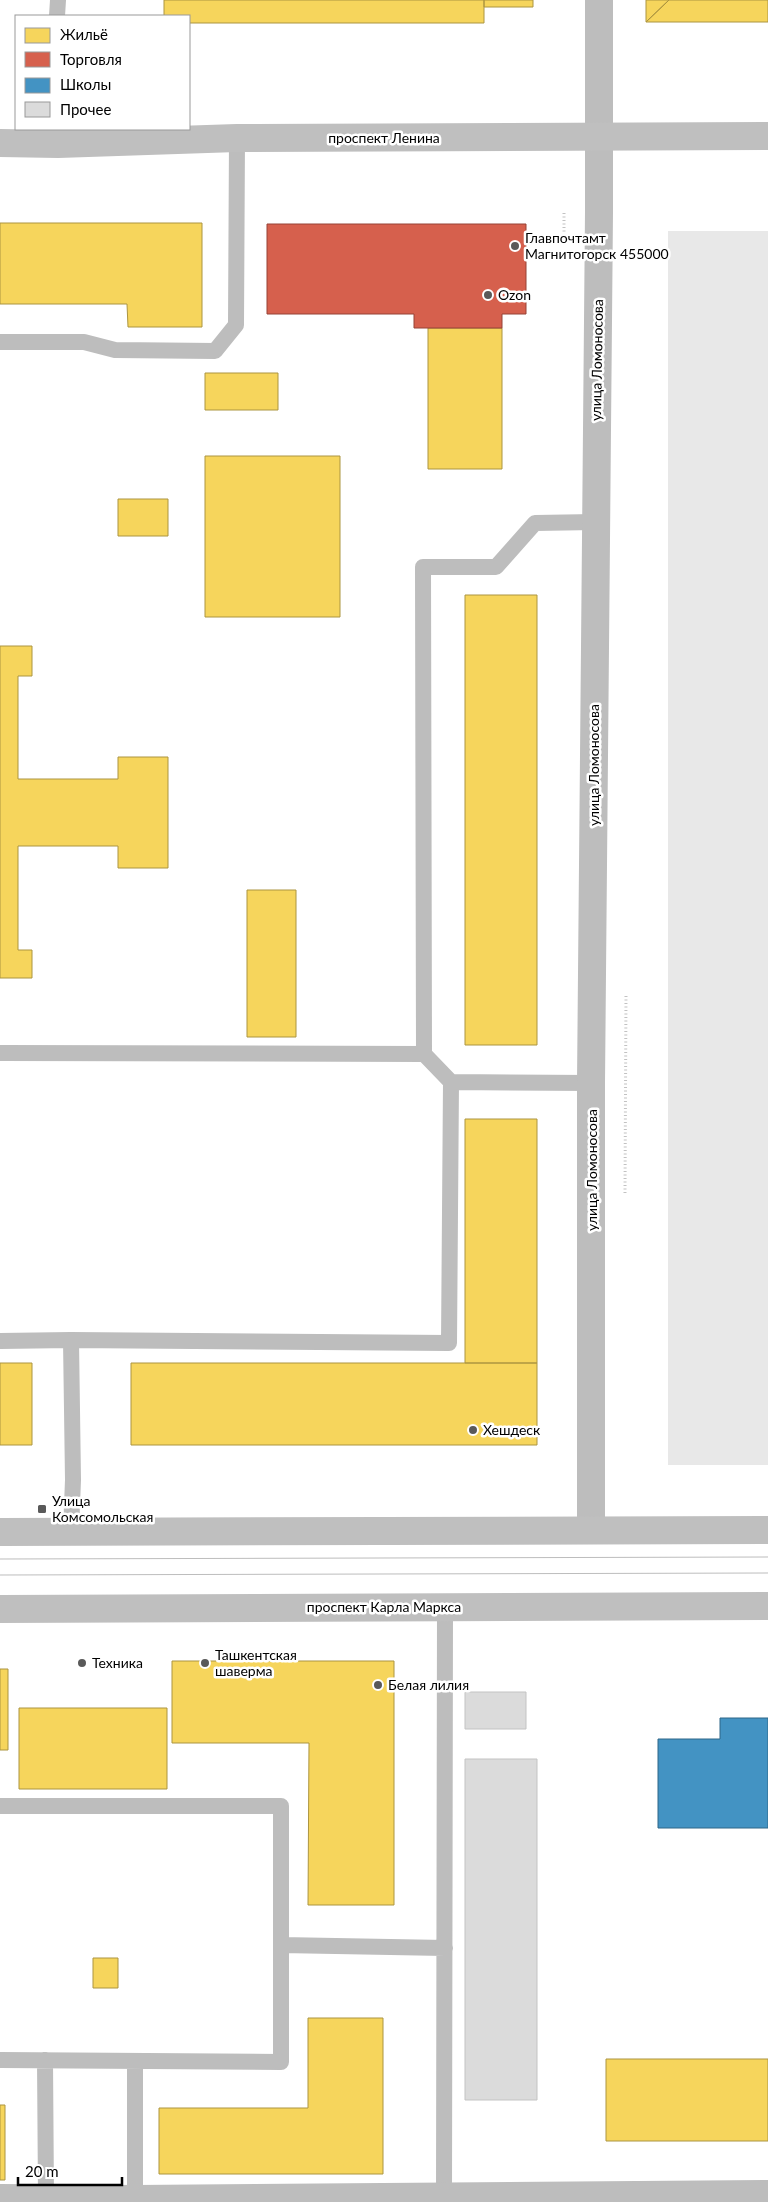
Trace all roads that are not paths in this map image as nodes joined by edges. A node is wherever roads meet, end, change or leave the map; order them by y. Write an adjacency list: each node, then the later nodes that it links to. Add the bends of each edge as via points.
1 (58, 0): 3 (lane)
2 (599, 0): 6 (street, улица Ломоносова)
3 (57, 15)
4 (58, 136): 7 (main road, проспект Ленина); 8 (main road, проспект Ленина)
5 (768, 136): 6 (main road, проспект Ленина)
6 (598, 137): 7 (main road, проспект Ленина); 10 (street, улица Ломоносова)
7 (237, 138): 9 (lane, via 236,325 215,351 115,350 84,342)
8 (0, 143)
9 (0, 342)
10 (596, 522): 12 (lane, via 535,523 496,567 422,567); 14 (street, улица Ломоносова)
11 (0, 1053): 12 (lane)
12 (424, 1054): 13 (lane)
13 (451, 1082): 14 (lane); 15 (lane, via 449,1343)
14 (591, 1083): 17 (street, улица Ломоносова)
15 (71, 1340): 16 (lane); 20 (lane)
16 (0, 1341)
17 (591, 1530): 18 (main road); 20 (main road)
18 (768, 1530)
19 (0, 1532): 20 (main road)
20 (71, 1532)
21 (768, 1606): 22 (main road, проспект Карла Маркса)
22 (445, 1607): 23 (main road, проспект Карла Маркса); 26 (lane)
23 (0, 1609)
24 (0, 1806): 25 (lane, via 281,1806)
25 (281, 1945): 26 (lane); 29 (lane, via 281,2062)
26 (445, 1948): 31 (lane)
27 (0, 2060): 28 (lane)
28 (45, 2060): 29 (lane); 33 (lane)
29 (135, 2061): 34 (lane)
30 (768, 2194): 35 (street)
31 (444, 2197): 34 (street); 35 (street)
32 (0, 2198): 33 (street)
33 (46, 2198): 34 (street)
34 (136, 2199)
35 (617, 2199)

